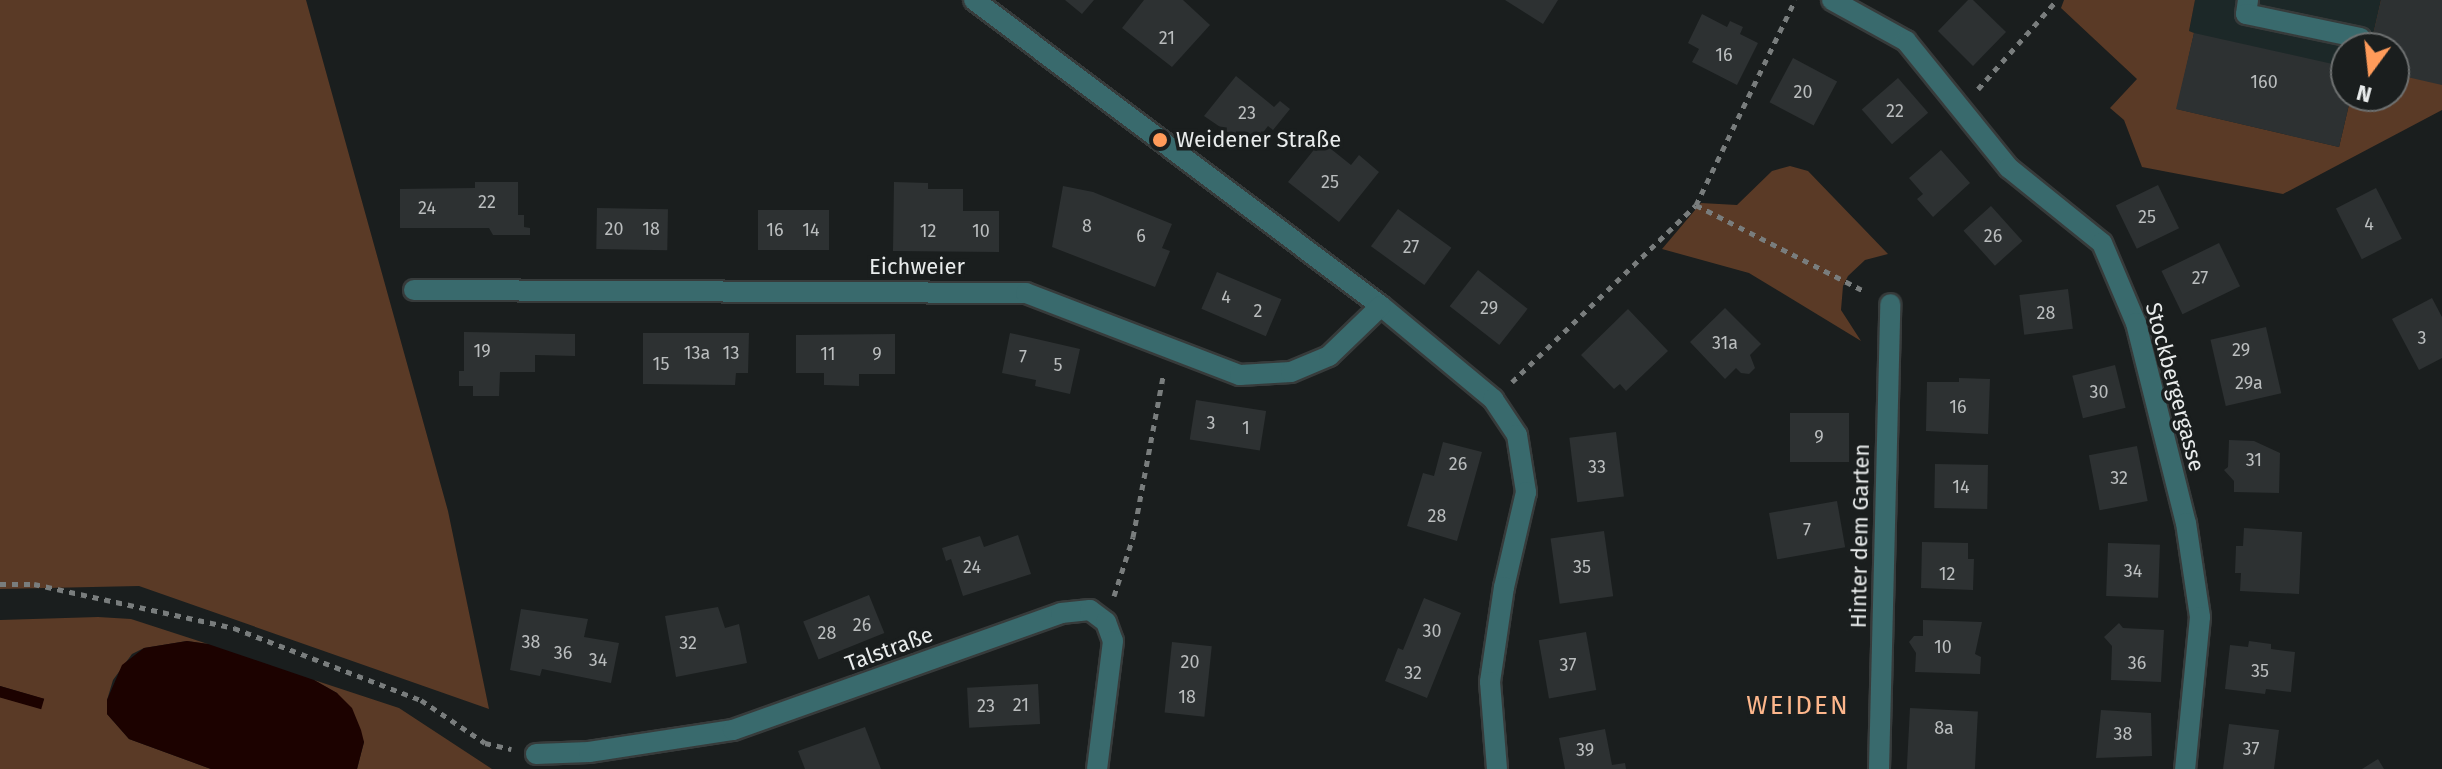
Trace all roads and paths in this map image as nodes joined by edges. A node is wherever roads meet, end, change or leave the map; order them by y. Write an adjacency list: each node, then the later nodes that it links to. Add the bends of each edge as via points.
1 (974, 0): 11 (street)
2 (1795, 0): 8 (path)
3 (1832, 0): 7 (street, Stockbergergasse, via 1906,41)
4 (2057, 0): 7 (path)
5 (2248, 0): 6 (street, via 2246,14)
6 (2332, 32)
7 (1961, 108): 20 (street, Stockbergergasse, via 2009,168 2102,243 2136,323 2186,523 2200,617)
8 (1696, 205): 10 (path); 13 (path)
9 (414, 290): 12 (street, Eichweier, via 1026,293)
10 (1890, 304): 19 (street, Hinter dem Garten)
11 (1381, 306): 12 (street, Eichweier, via 1329,356 1291,372 1240,375); 13 (street)
12 (1168, 347): 15 (path, via 1133,537)
13 (1493, 399): 18 (street, via 1517,435 1526,492 1490,682)
14 (0, 584): 16 (path, via 34,584 234,628 421,700 485,743)
15 (1106, 622): 16 (street, Talstraße, via 1090,610 1061,613 733,730 589,752); 17 (street, via 1113,641)
16 (536, 754)
17 (1097, 769)
18 (1497, 769)
19 (1879, 769)
20 (2185, 769)

